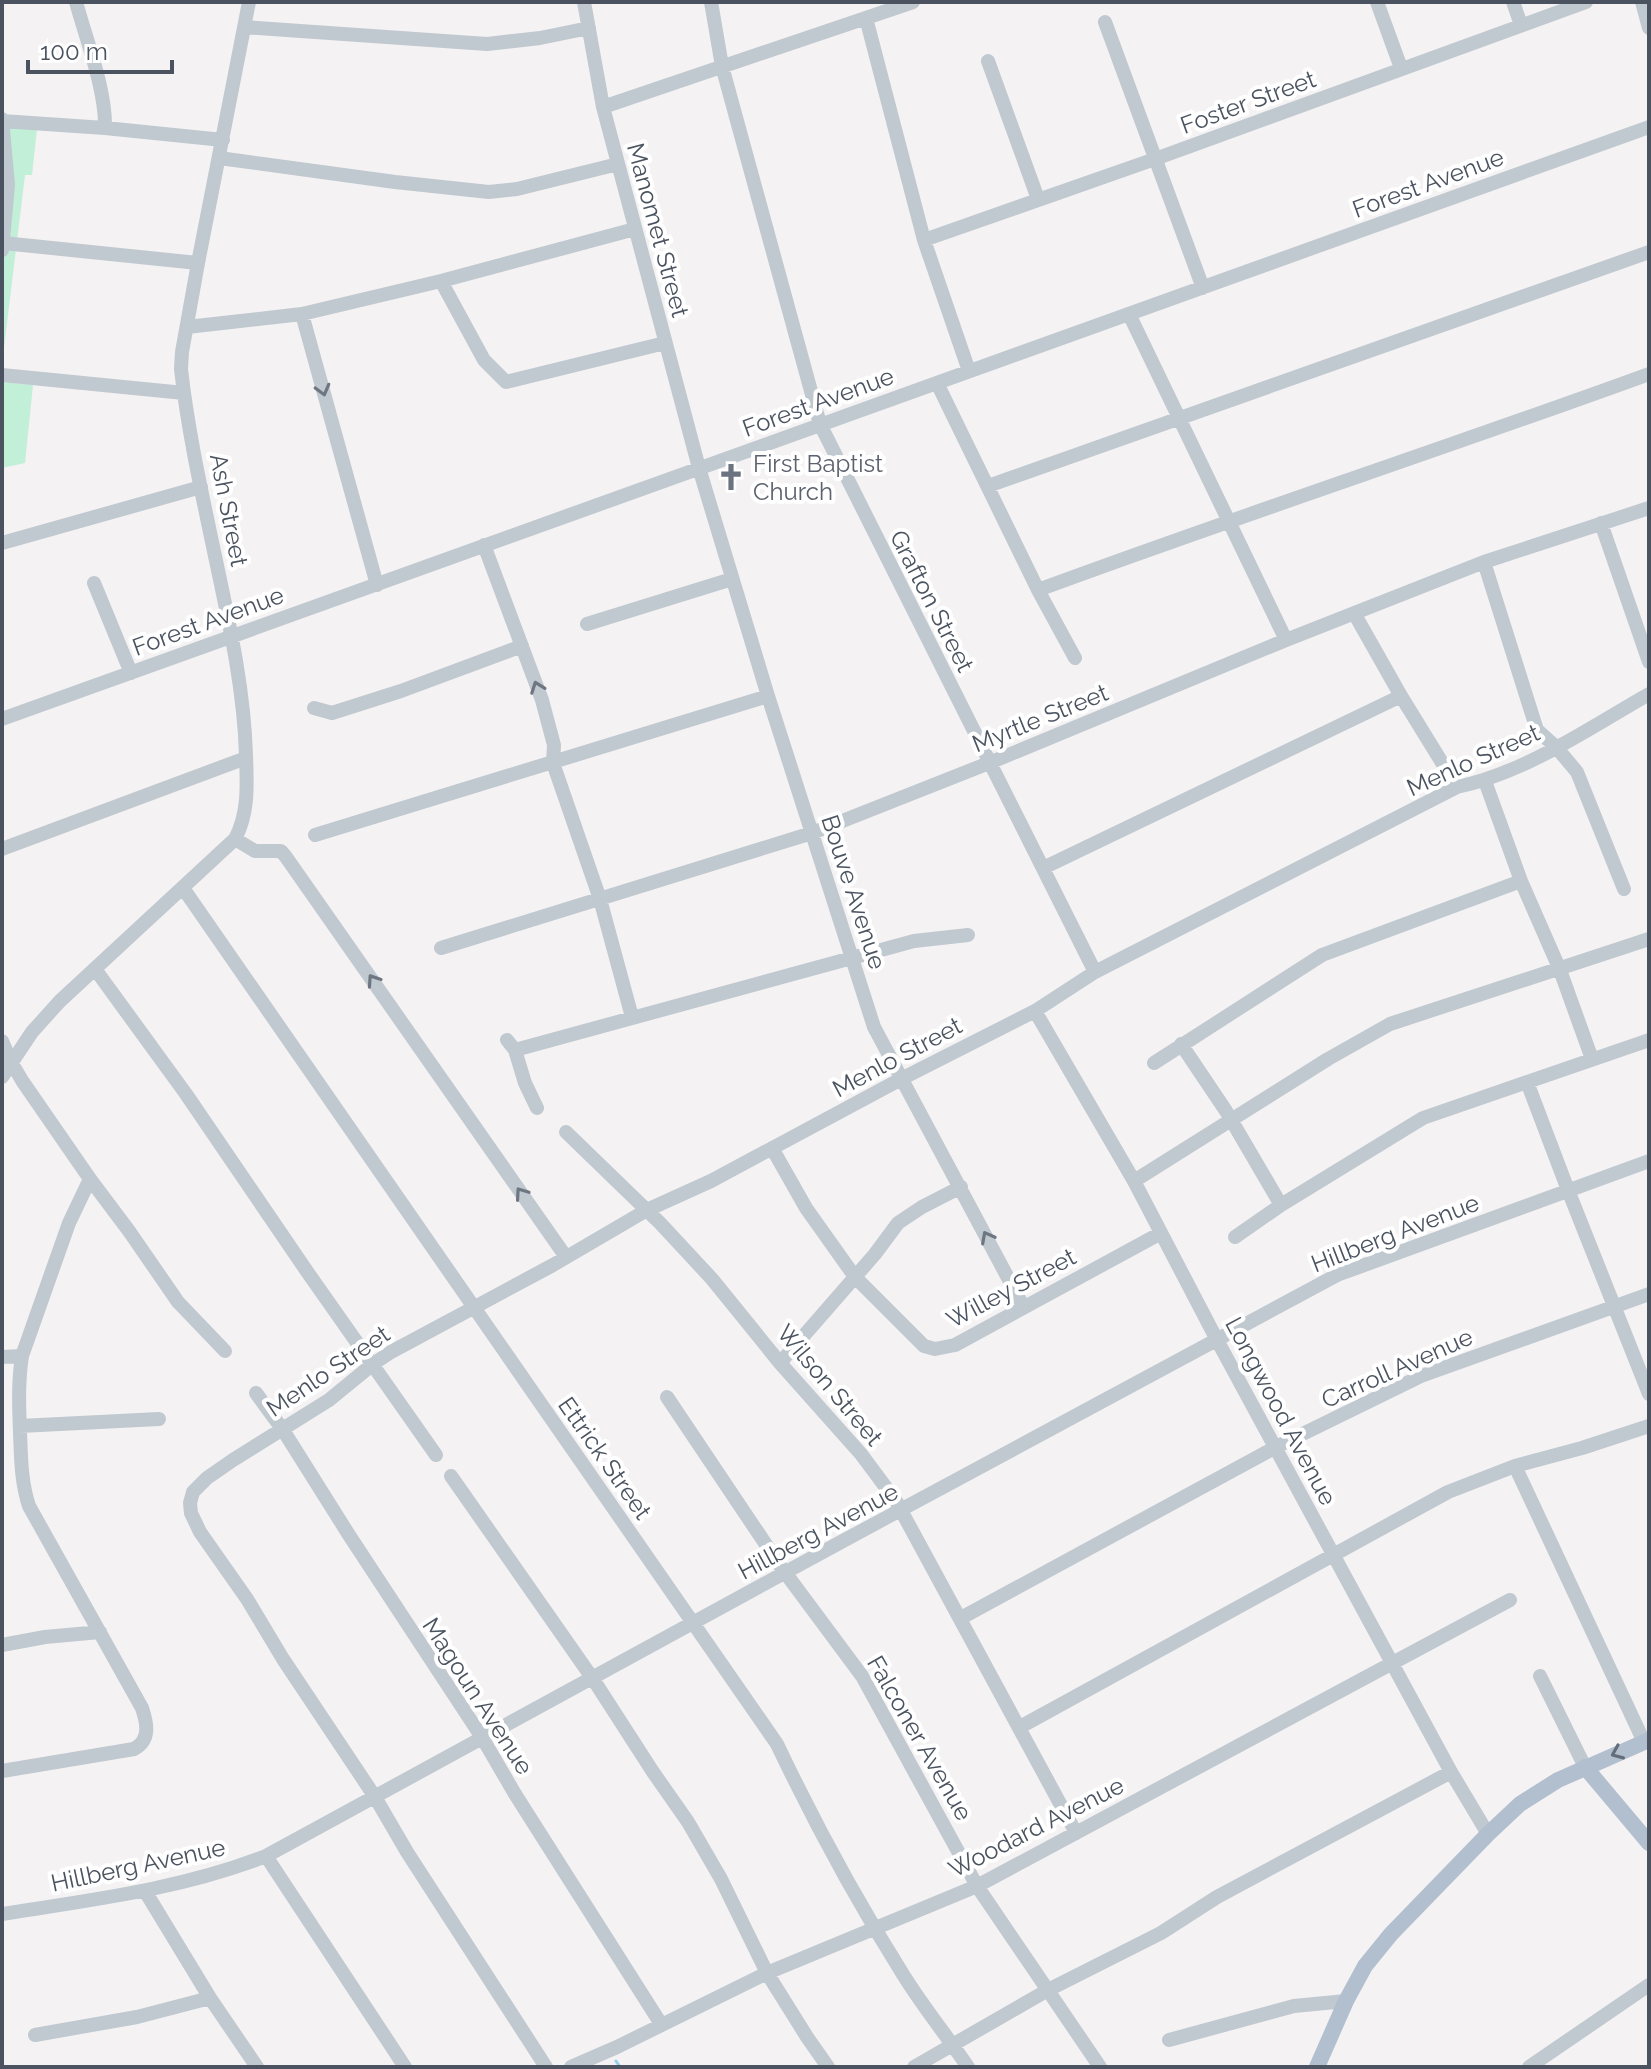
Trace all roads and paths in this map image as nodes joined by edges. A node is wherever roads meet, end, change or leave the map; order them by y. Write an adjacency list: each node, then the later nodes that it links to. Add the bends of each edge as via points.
1 (76, 2): 22 (street)
2 (249, 2): 13 (street, Ash Street)
3 (584, 2): 14 (street, Manomet Street)
4 (711, 2): 17 (street, Grafton Street)
5 (913, 2): 10 (street)
6 (1377, 2): 18 (street)
7 (1513, 2): 12 (street)
8 (1586, 2): 12 (street, Foster Street)
9 (1642, 2): 15 (street)
10 (866, 18): 17 (street); 29 (street)
11 (1105, 22): 25 (street)
12 (1521, 25): 18 (street, Foster Street)
13 (244, 27): 14 (street, via 487,44); 23 (street, Ash Street)
14 (589, 28): 19 (street, Manomet Street)
15 (1649, 28)
16 (988, 61): 27 (street)
17 (722, 66): 19 (street); 46 (street, Grafton Street)
18 (1401, 68): 25 (street, Foster Street)
19 (603, 107): 26 (street, Manomet Street)
20 (2, 120): 22 (street); 30 (street, via 8,185)
21 (1649, 127): 35 (street, Forest Avenue)
22 (105, 128): 23 (street)
23 (223, 140): 24 (street, Ash Street)
24 (219, 158): 26 (street, via 489,192); 33 (street, Ash Street)
25 (1155, 159): 27 (street, Foster Street); 35 (street)
26 (618, 164): 28 (street, Manomet Street)
27 (1038, 199): 29 (street, Foster Street)
28 (635, 229): 34 (street); 39 (street, Manomet Street)
29 (924, 240): 40 (street)
30 (3, 243): 31 (street); 33 (street)
31 (2, 251)
32 (1649, 252): 45 (street)
33 (198, 263): 38 (street, Ash Street)
34 (441, 281): 36 (street); 39 (street, via 484,360 506,382)
35 (1203, 288): 37 (street, Forest Avenue)
36 (302, 314): 38 (street); 58 (street, one-way to 58)
37 (1129, 314): 40 (street, Forest Avenue); 45 (street)
38 (187, 327): 44 (street, Ash Street, via 181,369)
39 (665, 343): 47 (street, Manomet Street)
40 (969, 371): 43 (street, Forest Avenue)
41 (1649, 374): 51 (street)
42 (2, 375): 44 (street)
43 (937, 383): 46 (street, Forest Avenue); 48 (street)
44 (184, 393): 49 (street, Ash Street)
45 (1179, 418): 48 (street); 51 (street)
46 (820, 424): 47 (street, Forest Avenue); 76 (street, Grafton Street)
47 (699, 468): 54 (street, Forest Avenue); 56 (street, Bouve Avenue)
48 (988, 486): 59 (street)
49 (201, 487): 53 (street); 62 (street, Ash Street)
50 (1649, 508): 52 (street, Myrtle Street)
51 (1231, 522): 59 (street); 63 (street)
52 (1601, 523): 55 (street, Myrtle Street); 66 (street)
53 (2, 543)
54 (484, 545): 58 (street, Forest Avenue); 64 (street)
55 (1484, 562): 60 (street, Myrtle Street); 73 (street, via 1537,730)
56 (732, 579): 61 (street); 69 (street, Bouve Avenue)
57 (94, 583): 67 (street)
58 (377, 585): 62 (street, Forest Avenue)
59 (1038, 590): 65 (street)
60 (1354, 613): 63 (street, Myrtle Street); 70 (street)
61 (587, 624)
62 (231, 636): 67 (street, Forest Avenue); 74 (street, Ash Street)
63 (1286, 640): 76 (street, Myrtle Street)
64 (522, 646): 71 (street, via 332,713); 75 (street, one-way to 64, via 554,745)
65 (1075, 658)
66 (1649, 662)
67 (131, 673): 72 (street, Forest Avenue)
68 (1649, 694): 73 (street, Menlo Street)
69 (768, 696): 75 (street); 79 (street, Bouve Avenue)
70 (1401, 696): 78 (street); 83 (street)
71 (314, 708)
72 (3, 715)
73 (1556, 747): 77 (street, Menlo Street); 86 (street, via 1577,772)
74 (246, 758): 81 (street, Ash Street, via 245,812); 82 (street)
75 (553, 763): 80 (street); 87 (street)
76 (989, 763): 79 (street, Myrtle Street); 83 (street, Grafton Street)
77 (1485, 781): 78 (street, Menlo Street); 84 (street)
78 (1457, 787): 94 (street, Menlo Street)
79 (812, 833): 87 (street, Myrtle Street); 91 (street, Bouve Avenue)
80 (315, 835)
81 (235, 839): 85 (street); 119 (street, one-way to 81, via 286,857 281,851 255,851)
82 (2, 849)
83 (1043, 868): 94 (street, Grafton Street)
84 (1521, 881): 93 (street); 99 (street, via 1322,955)
85 (183, 888): 92 (street); 123 (street, Ettrick Street)
86 (1624, 889)
87 (600, 899): 90 (street, Myrtle Street); 96 (street)
88 (968, 935): 91 (street, via 914,941)
89 (1649, 939): 93 (street)
90 (441, 948)
91 (851, 958): 96 (street); 104 (street, Bouve Avenue, via 874,1027)
92 (95, 969): 101 (street, via 44,1018); 130 (street)
93 (1560, 970): 100 (street); 107 (street, via 1390,1024)
94 (1095, 972): 95 (street, Menlo Street)
95 (1035, 1011): 104 (street, Menlo Street); 112 (street, Longwood Avenue)
96 (632, 1017): 106 (street, via 511,1045)
97 (1649, 1040): 100 (street)
98 (2, 1041): 101 (street)
99 (1181, 1044): 102 (street); 107 (street)
100 (1592, 1059): 105 (street)
101 (11, 1062): 103 (street); 111 (street)
102 (1154, 1063)
103 (2, 1077)
104 (903, 1078): 109 (street, Menlo Street); 113 (street, Bouve Avenue)
105 (1527, 1082): 114 (street); 115 (street, via 1423,1118)
106 (537, 1108)
107 (1232, 1121): 112 (street); 115 (street)
108 (566, 1132): 116 (street, Wilson Street)
109 (772, 1148): 116 (street, Menlo Street); 120 (street)
110 (1649, 1161): 114 (street, Hillberg Avenue)
111 (90, 1179): 126 (street, via 178,1302); 127 (street)
112 (1134, 1181): 117 (street, Longwood Avenue)
113 (961, 1187): 120 (street, via 898,1223); 122 (street, Bouve Avenue, one-way to 113)
114 (1568, 1190): 124 (street); 125 (street, Hillberg Avenue, via 1337,1275)
115 (1281, 1205): 118 (street)
116 (647, 1210): 119 (street, Menlo Street); 129 (street, Wilson Street)
117 (1161, 1233): 122 (street, Willey Street); 125 (street, Longwood Avenue)
118 (1235, 1237)
119 (566, 1257): 123 (street, Menlo Street)
120 (855, 1277): 122 (street, Willey Street, via 929,1349 955,1345); 129 (street)
121 (1649, 1294): 124 (street, Carroll Avenue)
122 (1023, 1306)
123 (474, 1307): 130 (street, Menlo Street); 147 (street, Ettrick Street)
124 (1615, 1307): 132 (street); 138 (street, Carroll Avenue, via 1421,1376)
125 (1217, 1340): 138 (street, Longwood Avenue); 142 (street, Hillberg Avenue)
126 (225, 1351)
127 (22, 1356): 128 (street); 135 (street)
128 (2, 1357)
129 (780, 1363): 142 (street, Wilson Street)
130 (373, 1364): 137 (street, Menlo Street); 139 (street)
131 (256, 1393): 137 (street, Magoun Avenue)
132 (1649, 1394)
133 (667, 1397): 144 (street, Falconer Avenue)
134 (159, 1419): 135 (street)
135 (20, 1426): 148 (street, via 29,1506)
136 (1649, 1426): 140 (street)
137 (283, 1430): 154 (street, Magoun Avenue); 159 (street, Menlo Street, via 197,1487 191,1513)
138 (1276, 1447): 143 (street, Longwood Avenue); 146 (street, Carroll Avenue)
139 (436, 1455)
140 (1515, 1466): 143 (street, via 1448,1492); 155 (street)
141 (451, 1476): 152 (street)
142 (903, 1510): 144 (street, Hillberg Avenue); 146 (street, Wilson Street)
143 (1333, 1554): 150 (street, Longwood Avenue); 153 (street)
144 (786, 1572): 147 (street, Hillberg Avenue); 164 (street, Falconer Avenue, via 866,1682)
145 (1510, 1600): 150 (street, Woodard Avenue)
146 (961, 1618): 153 (street, Wilson Street)
147 (694, 1624): 152 (street, Hillberg Avenue); 167 (street, Ettrick Street, via 777,1744)
148 (100, 1632): 149 (street); 157 (street, via 142,1708 142,1743 134,1749)
149 (2, 1645)
150 (1393, 1663): 158 (street, Longwood Avenue); 160 (street, Woodard Avenue)
151 (1540, 1676): 156 (street)
152 (593, 1679): 154 (street, Hillberg Avenue); 168 (street, via 688,1822)
153 (1020, 1727): 160 (street, Wilson Street)
154 (483, 1739): 159 (street, Hillberg Avenue); 173 (street, Magoun Avenue)
155 (1647, 1741): 156 (main road, one-way to 156)
156 (1585, 1767): 161 (main road, via 1533,1795); 162 (main road)
157 (2, 1771)
158 (1451, 1772): 161 (street, Longwood Avenue); 170 (street)
159 (375, 1797): 163 (street, Hillberg Avenue); 179 (street)
160 (1076, 1833): 164 (street, Woodard Avenue)
161 (1488, 1834): 172 (main road, via 1378,1949)
162 (1649, 1843)
163 (266, 1856): 165 (street, Hillberg Avenue); 178 (street)
164 (977, 1886): 167 (street, Woodard Avenue); 170 (street, Falconer Avenue)
165 (145, 1891): 166 (street, Hillberg Avenue); 171 (street)
166 (2, 1914)
167 (874, 1927): 168 (street, Woodard Avenue); 176 (street, Ettrick Street)
168 (767, 1973): 173 (street, Woodard Avenue); 181 (street)
169 (1649, 1985): 186 (street)
170 (1048, 1990): 176 (street); 184 (street, Falconer Avenue)
171 (210, 1998): 174 (street); 177 (street)
172 (1346, 2001): 175 (street, via 1294,2006); 185 (main road)
173 (661, 2024): 180 (street, Woodard Avenue)
174 (35, 2035)
175 (1169, 2040)
176 (952, 2045): 182 (street); 183 (street, Ettrick Street)
177 (257, 2067)
178 (405, 2067)
179 (546, 2067)
180 (571, 2067)
181 (828, 2067)
182 (914, 2067)
183 (968, 2067)
184 (1100, 2067)
185 (1317, 2067)
186 (1529, 2067)

